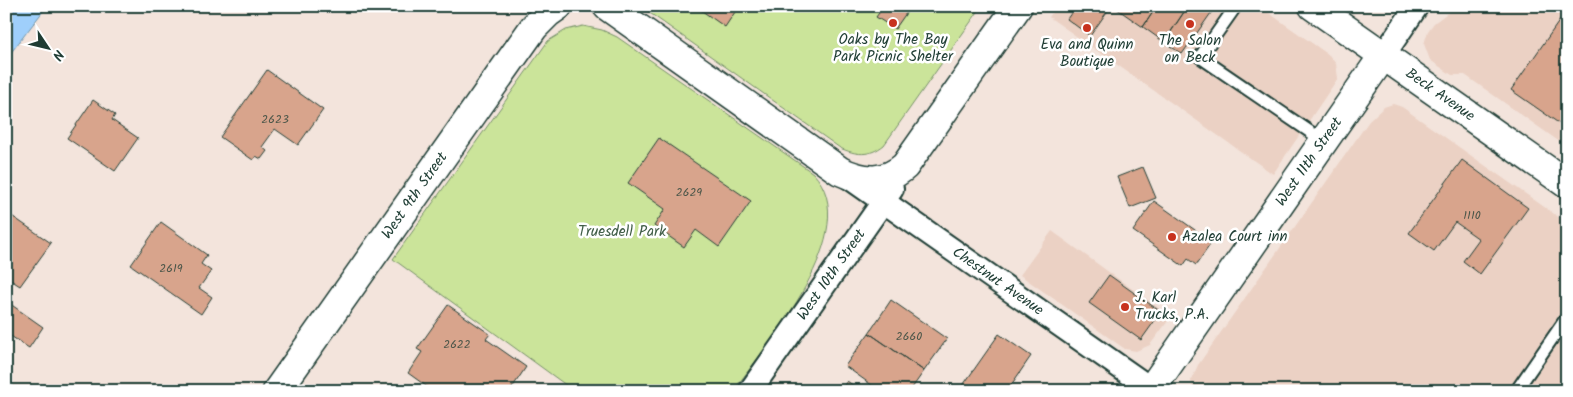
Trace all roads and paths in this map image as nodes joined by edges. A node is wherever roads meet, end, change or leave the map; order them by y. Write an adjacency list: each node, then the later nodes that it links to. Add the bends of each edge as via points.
1 (558, 6): 13 (main road, West 9th Street, via 534,27)
2 (607, 6): 10 (main road, Chestnut Avenue, via 840,171)
3 (1018, 6): 10 (main road, via 912,157)
4 (1236, 6): 8 (lane, via 1200,57)
5 (1313, 6): 7 (main road, Beck Avenue)
6 (1417, 6): 7 (street, West 11th Street)
7 (1383, 56): 8 (main road, West 11th Street); 9 (main road, Beck Avenue)
8 (1324, 142): 12 (main road, West 11th Street)
9 (1567, 184)
10 (878, 190): 12 (street, Chestnut Avenue); 14 (street, West 10th Street)
11 (1567, 317): 15 (lane)
12 (1152, 390)
13 (277, 391)
14 (750, 391)
15 (1516, 391)

